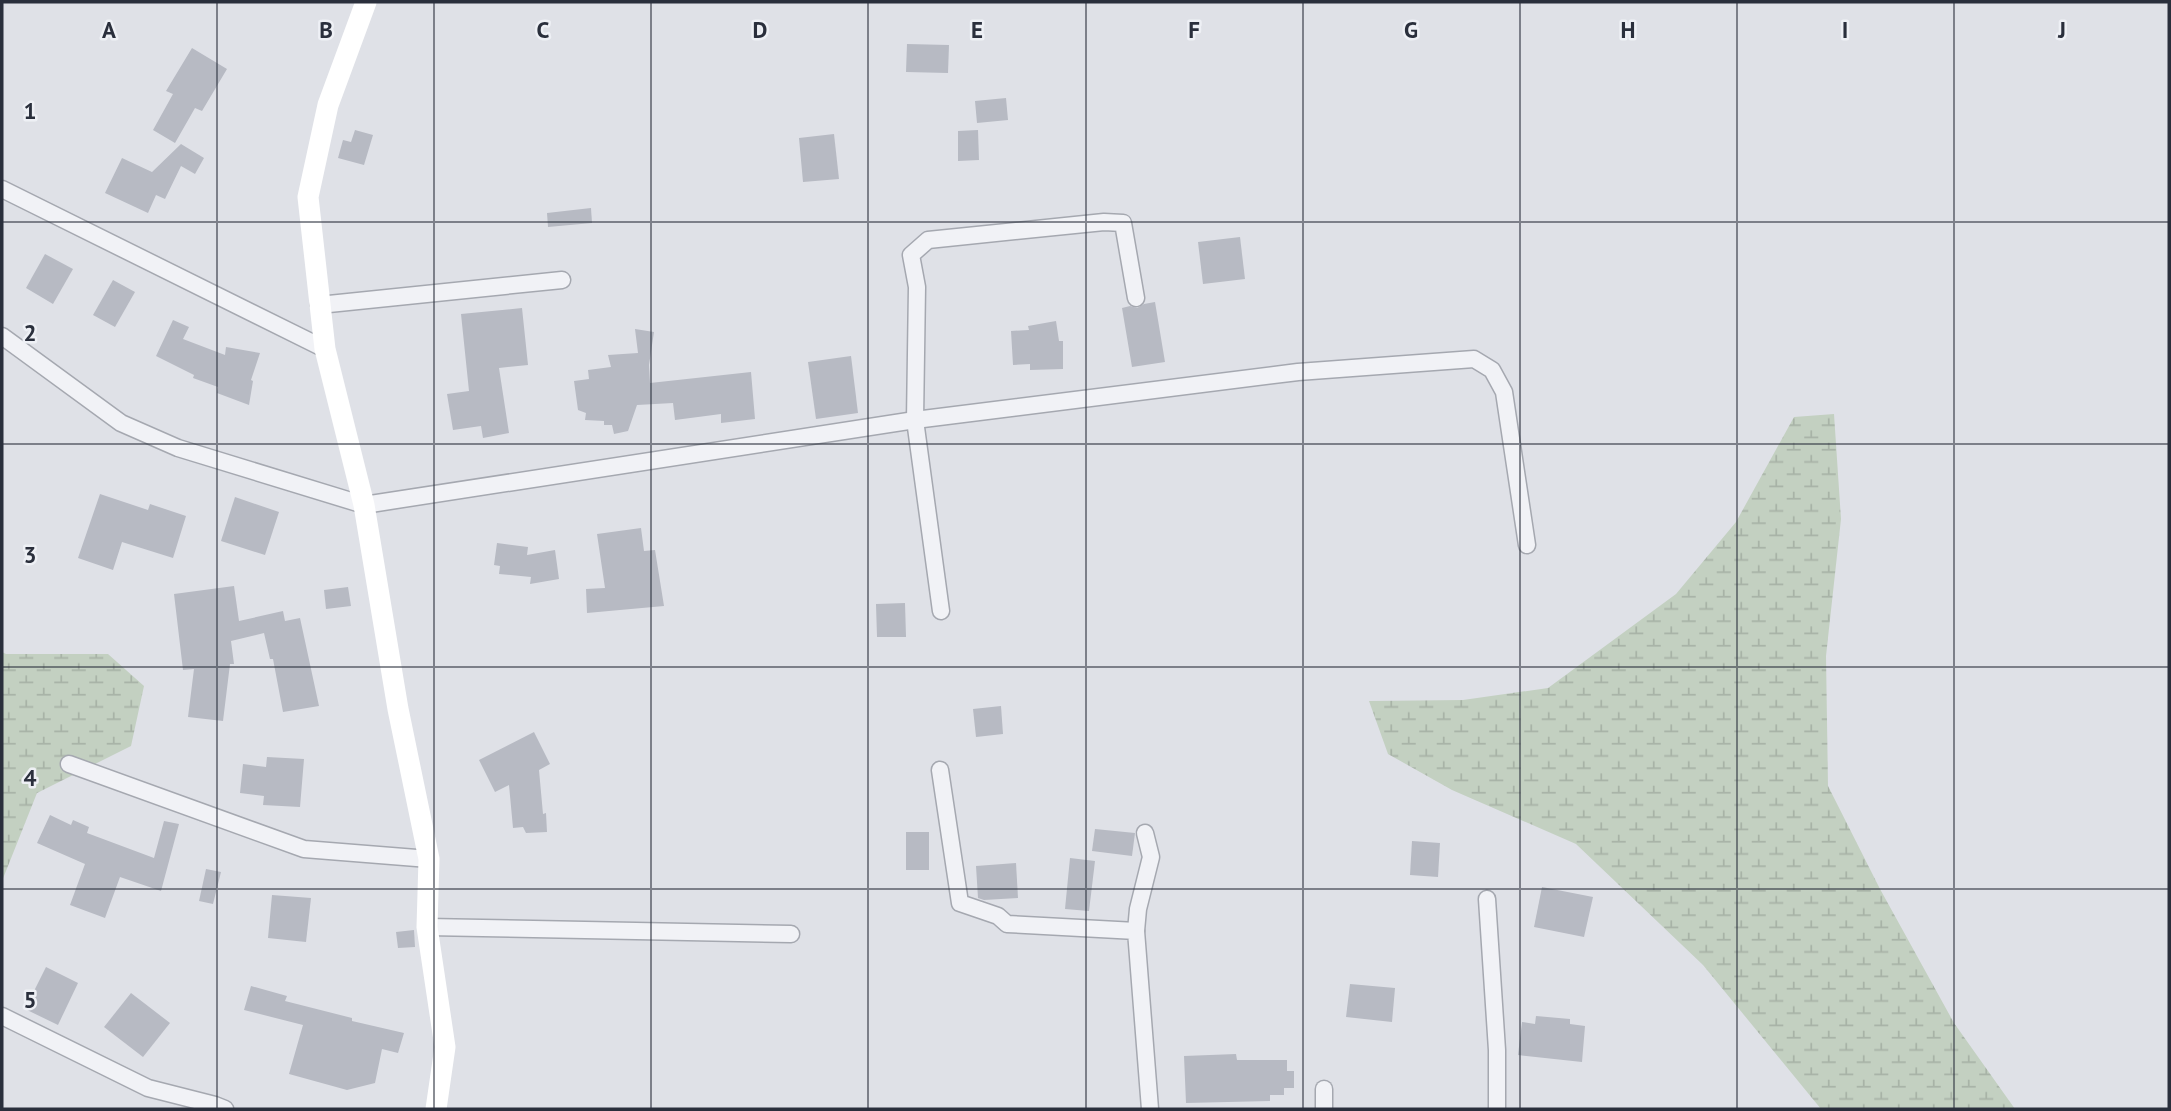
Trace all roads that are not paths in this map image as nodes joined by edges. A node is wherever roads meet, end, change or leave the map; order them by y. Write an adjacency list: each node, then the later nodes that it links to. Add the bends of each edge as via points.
1 (366, 2): 5 (street, via 328,105 308,197)
2 (2, 189): 7 (street)
3 (562, 280): 5 (street)
4 (1136, 298): 8 (street, via 1123,223 928,240 911,256 917,287)
5 (319, 305): 7 (street)
6 (2, 336): 9 (street, via 121,423 178,448)
7 (325, 349): 9 (street)
8 (915, 420): 9 (street); 10 (street, via 1298,372 1474,359 1492,370 1504,392); 11 (street)
9 (364, 505): 15 (street)
10 (1527, 545)
11 (941, 611)
12 (69, 764): 15 (street, via 304,849)
13 (940, 770): 18 (street, via 960,903 998,916 1007,924)
14 (1145, 833): 18 (street, via 1150,857)
15 (429, 859): 17 (street)
16 (1487, 899): 27 (street)
17 (427, 927): 19 (street); 24 (street, via 445,1047)
18 (1136, 931): 25 (street)
19 (791, 934)
20 (2, 1016): 22 (street)
21 (1324, 1089): 26 (street)
22 (179, 1103): 23 (street)
23 (225, 1109)
24 (436, 1109)
25 (1150, 1109)
26 (1324, 1109)
27 (1497, 1109)

